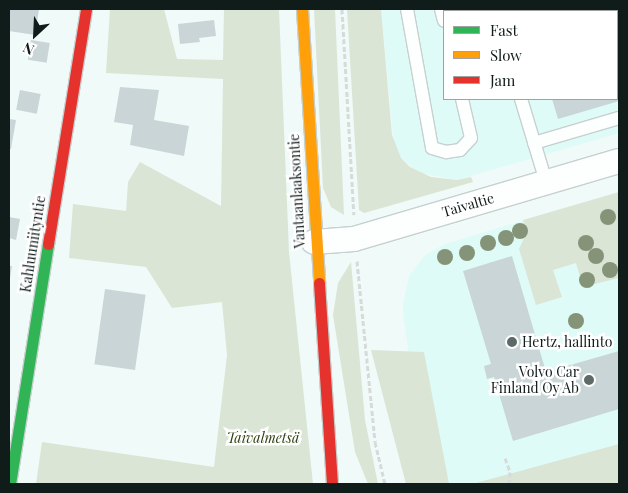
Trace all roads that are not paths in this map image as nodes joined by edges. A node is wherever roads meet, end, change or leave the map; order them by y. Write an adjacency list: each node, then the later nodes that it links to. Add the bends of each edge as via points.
1 (86, 9): 13 (street, Kahluuniityntie)
2 (302, 9): 10 (street, Vantaanlaaksontie)
3 (407, 9): 4 (lane, via 432,148 446,152 460,150 471,138)
4 (462, 100)
5 (521, 100): 7 (lane)
6 (619, 118): 7 (lane)
7 (534, 143): 9 (lane)
8 (619, 161): 9 (street, Taivaltie)
9 (546, 182): 10 (street, Taivaltie, via 354,239)
10 (314, 242): 11 (street, Vantaanlaaksontie)
11 (325, 371): 12 (street, Vantaanlaaksontie); 14 (street, Vantaanlaaksontie)
12 (342, 447)
13 (10, 484)
14 (332, 484)

